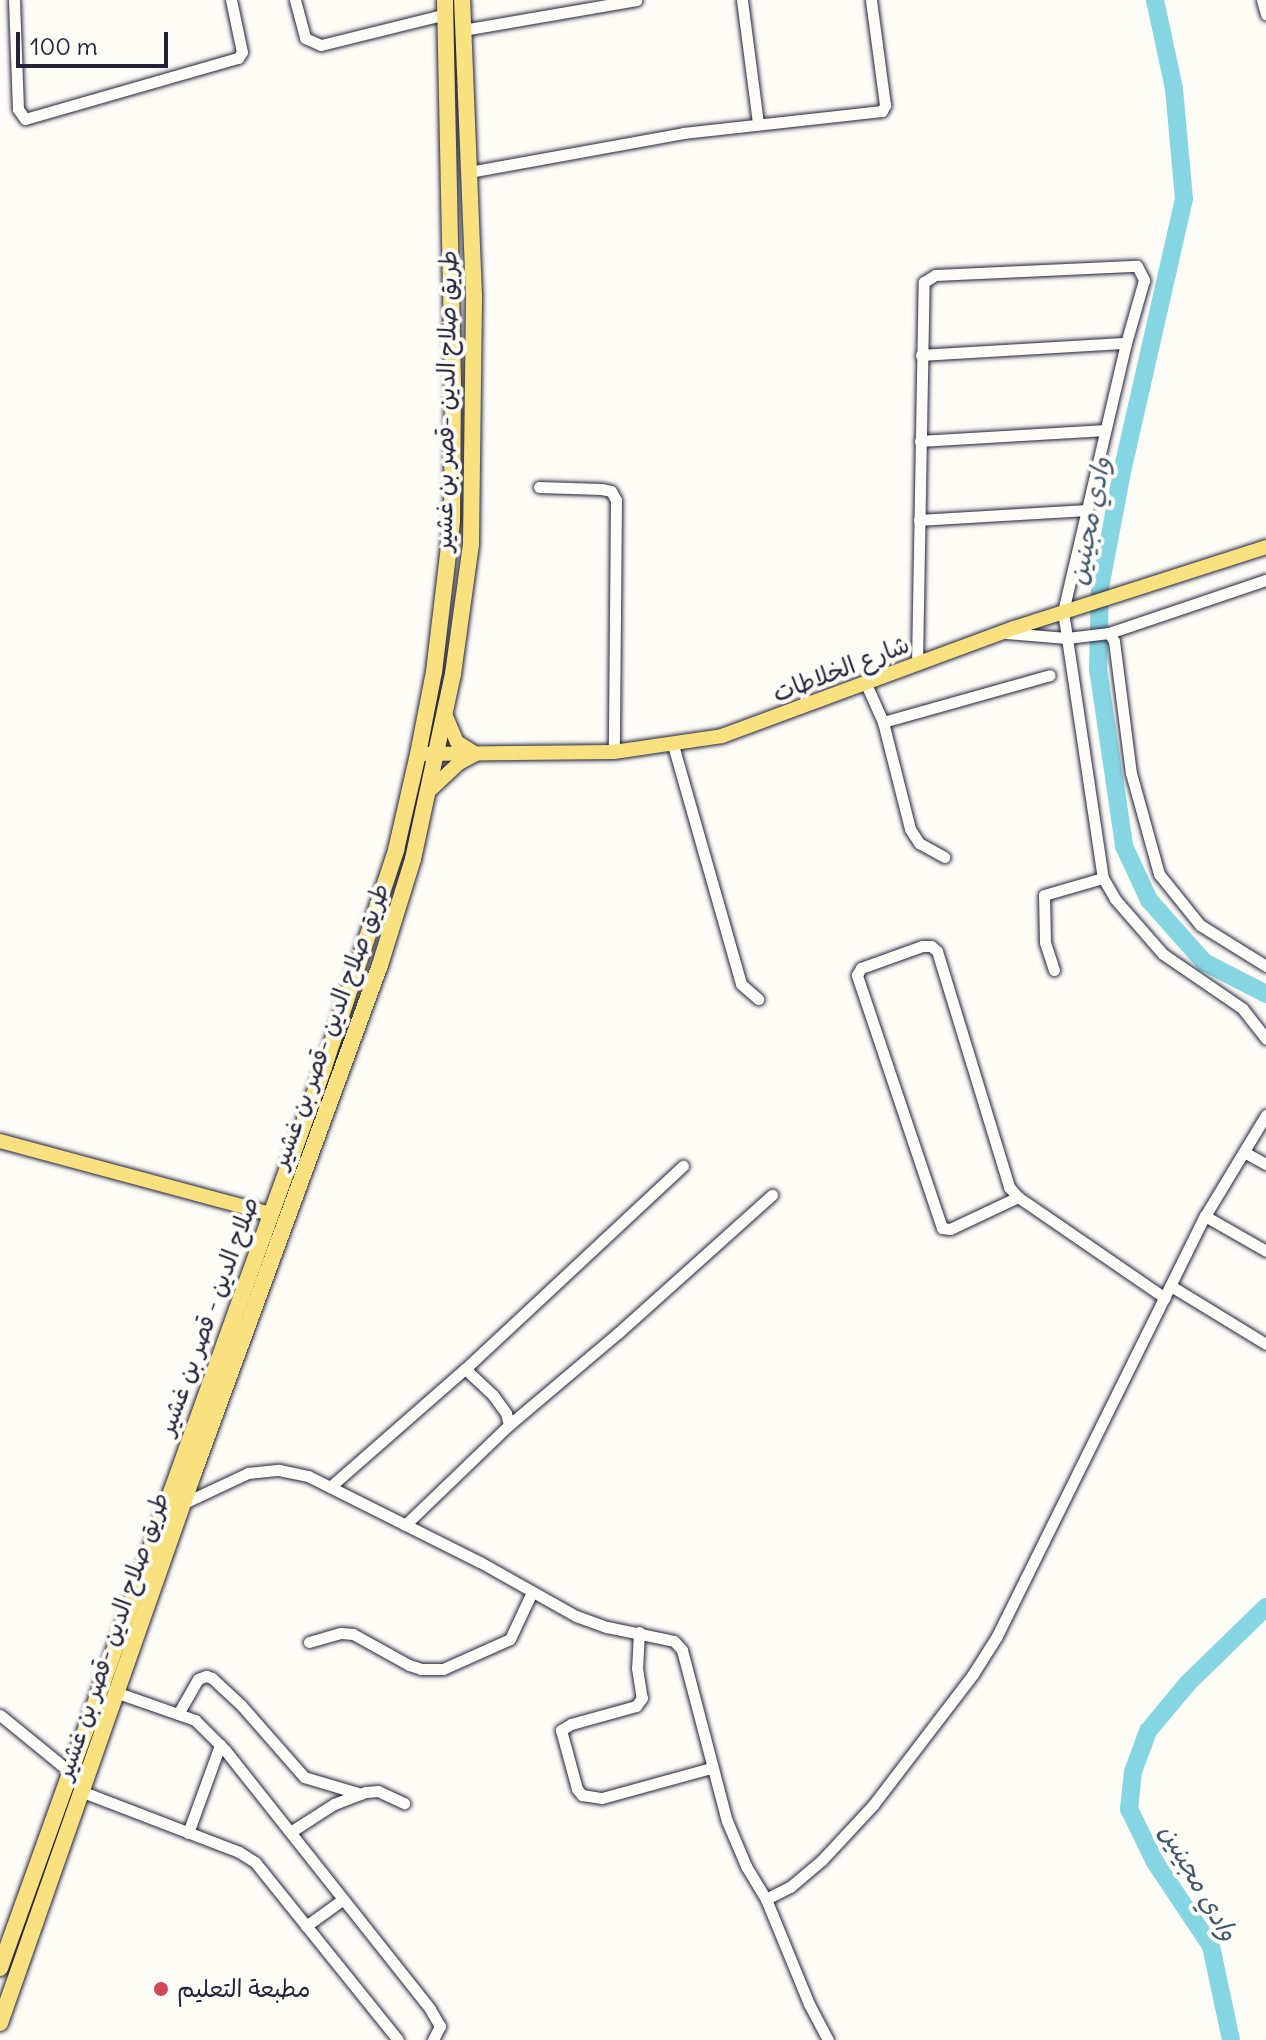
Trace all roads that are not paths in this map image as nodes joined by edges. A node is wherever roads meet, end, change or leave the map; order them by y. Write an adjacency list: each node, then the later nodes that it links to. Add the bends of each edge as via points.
1 (14, 0): 2 (street, via 18,109 25,119 238,58 242,52)
2 (231, 0)
3 (295, 0): 8 (street, via 305,38 321,45)
4 (462, 0): 9 (highway, طريق صلاح الدين -قصر بن غشير)
5 (636, 0): 9 (street)
6 (742, 0): 12 (street)
7 (871, 0): 12 (street, via 882,111)
8 (446, 7): 10 (highway, صلاح الدين - قصر بن غشير)
9 (463, 30): 11 (highway, طريق صلاح الدين -قصر بن غشير)
10 (447, 93): 11 (highway); 35 (highway, صلاح الدين - قصر بن غشير, via 452,521)
11 (465, 93): 13 (highway, طريق صلاح الدين -قصر بن غشير)
12 (758, 124): 13 (street)
13 (469, 172): 30 (highway, طريق صلاح الدين -قصر بن غشير, via 473,500 464,604)
14 (1126, 343): 15 (street); 15 (street, via 1144,280 1137,266 935,275 924,282); 16 (street)
15 (921, 355): 17 (street)
16 (1105, 430): 17 (street); 19 (street)
17 (920, 441): 20 (street)
18 (539, 487): 33 (street, via 601,489 611,491 616,500)
19 (1086, 510): 20 (street); 23 (street)
20 (919, 520): 27 (street)
21 (1266, 547): 23 (main road, شارع الخلاطات)
22 (1266, 580): 25 (street)
23 (1063, 612): 24 (main road, شارع الخلاطات); 26 (street)
24 (1002, 632): 26 (street); 27 (main road, شارع الخلاطات)
25 (1109, 633): 26 (street); 42 (street, via 1119,653 1131,773 1159,874 1200,925)
26 (1067, 638): 41 (street)
27 (917, 664): 29 (main road, شارع الخلاطات)
28 (1050, 675): 31 (street)
29 (866, 684): 31 (street); 32 (main road, شارع الخلاطات, via 735,732)
30 (445, 714): 34 (highway, طريق صلاح الدين -قصر بن غشير); 36 (main road, via 457,742)
31 (883, 722): 39 (street, via 910,829 919,843)
32 (673, 745): 33 (main road, شارع الخلاطات); 44 (street, via 741,984)
33 (614, 752): 36 (main road, شارع الخلاطات)
34 (437, 753): 35 (main road, شارع الخلاطات); 36 (main road, شارع الخلاطات); 37 (highway, طريق صلاح الدين -قصر بن غشير)
35 (418, 754): 38 (highway, صلاح الدين - قصر بن غشير)
36 (477, 754): 37 (main road)
37 (427, 793): 40 (highway, طريق صلاح الدين -قصر بن غشير)
38 (396, 850): 40 (highway); 53 (highway, صلاح الدين - قصر بن غشير)
39 (944, 857)
40 (413, 859): 61 (highway, طريق صلاح الدين -قصر بن غشير, via 380,965)
41 (1103, 878): 43 (street, via 1044,895 1045,942); 45 (street, via 1132,922 1163,954 1242,1008)
42 (1266, 966)
43 (1054, 970)
44 (758, 999)
45 (1266, 1039)
46 (1266, 1115): 48 (street)
47 (0, 1141): 53 (main road)
48 (1244, 1152): 49 (street); 54 (street)
49 (1266, 1164)
50 (683, 1166): 58 (street)
51 (772, 1195): 59 (street)
52 (1018, 1197): 52 (street, via 1007,1182 937,951 922,946 861,968 857,975 942,1228); 56 (street)
53 (270, 1214): 71 (highway, صلاح الدين - قصر بن غشير)
54 (1205, 1216): 55 (street); 56 (street)
55 (1266, 1251)
56 (1168, 1292): 57 (street); 77 (street, via 1005,1622 973,1674 833,1849 790,1887)
57 (1266, 1344)
58 (465, 1369): 59 (street, via 493,1395); 60 (street)
59 (509, 1425): 62 (street)
60 (330, 1487): 61 (street, via 294,1473 265,1470); 62 (street)
61 (184, 1503): 66 (highway, طريق صلاح الدين -قصر بن غشير)
62 (405, 1525): 63 (street)
63 (532, 1592): 64 (street, via 607,1627); 65 (street, via 510,1639 443,1669 409,1665 353,1634)
64 (639, 1632): 70 (street, via 667,1638 682,1650); 70 (street, via 642,1698 636,1706 561,1730 577,1789 602,1798)
65 (309, 1642)
66 (118, 1693): 67 (street); 72 (highway, طريق صلاح الدين -قصر بن غشير)
67 (178, 1714): 69 (street, via 195,1720); 73 (street, via 198,1679 212,1678 304,1777)
68 (0, 1715): 71 (street)
69 (220, 1745): 75 (street); 76 (street)
70 (711, 1768): 77 (street, via 738,1849)
71 (71, 1773): 80 (highway, صلاح الدين - قصر بن غشير)
72 (83, 1792): 76 (street); 81 (highway, طريق صلاح الدين -قصر بن غشير)
73 (361, 1794): 74 (street, via 378,1791); 75 (street)
74 (404, 1803)
75 (292, 1831): 78 (street)
76 (188, 1833): 79 (street, via 255,1862)
77 (766, 1899): 84 (street)
78 (342, 1900): 79 (street); 83 (street, via 436,2018 440,2026)
79 (306, 1926): 82 (street)
80 (0, 1968)
81 (0, 2023)
82 (398, 2040)
83 (433, 2040)
84 (828, 2040)

